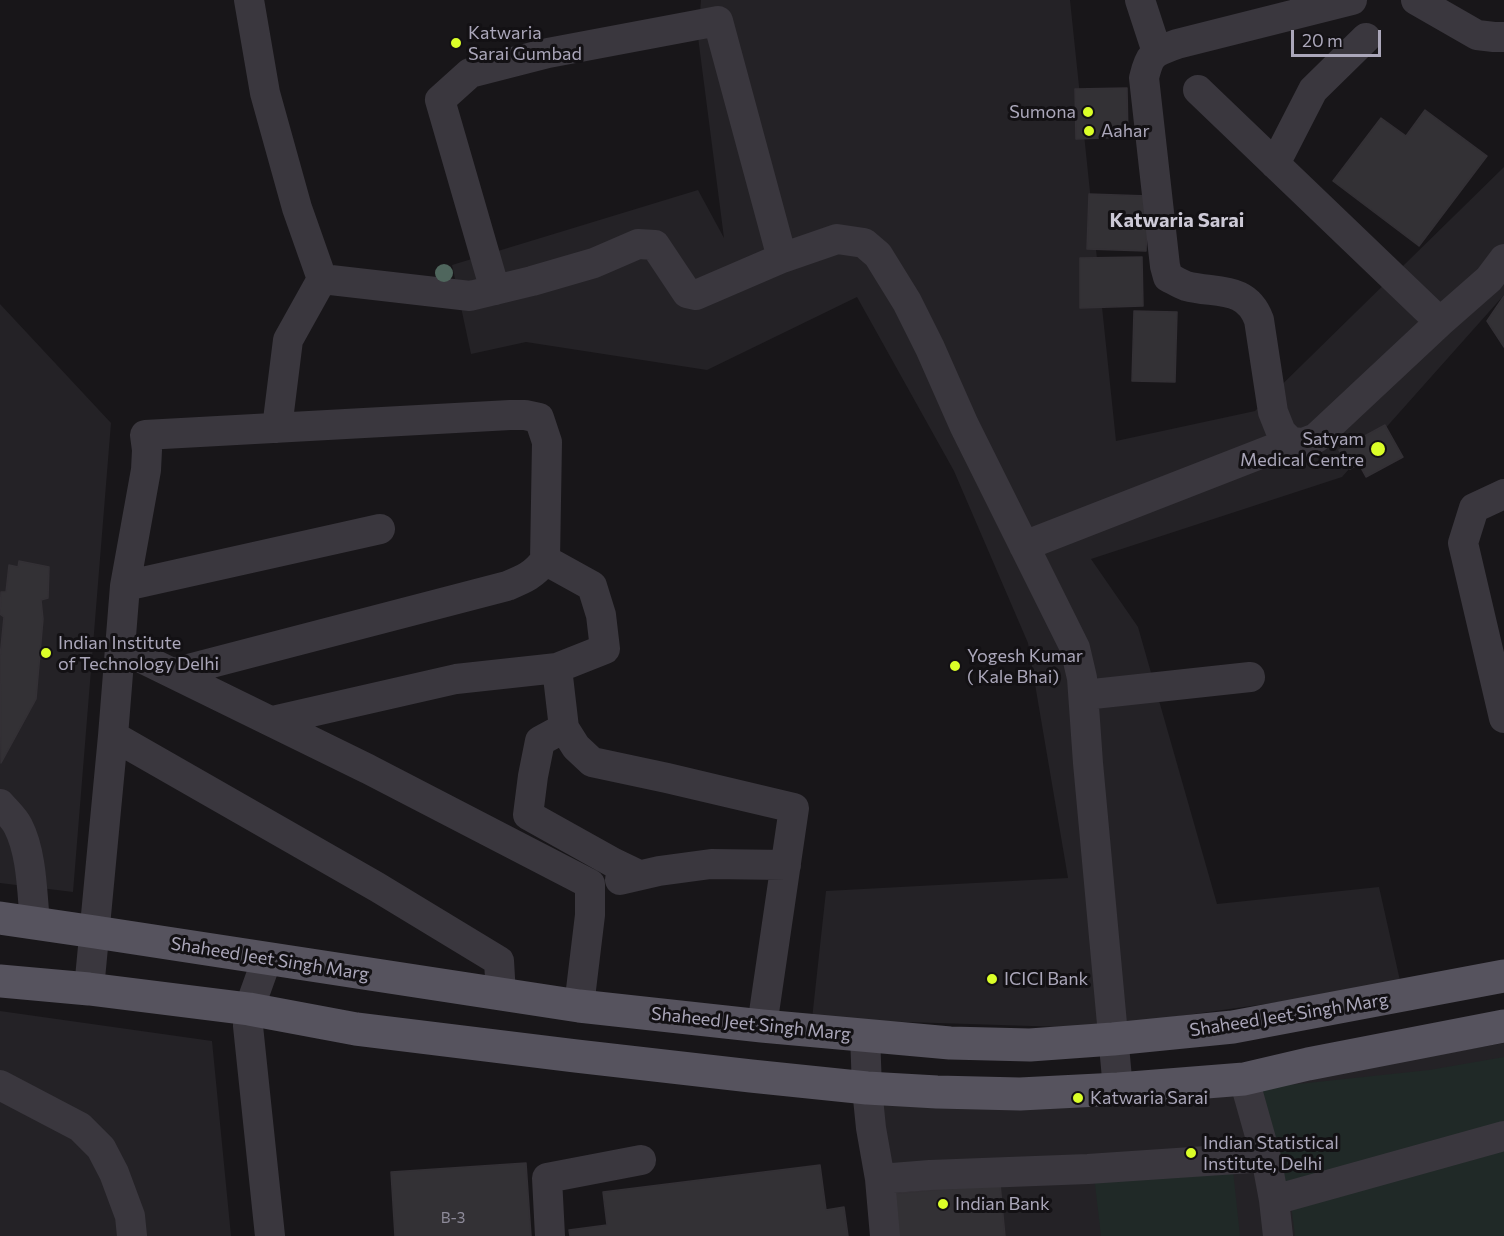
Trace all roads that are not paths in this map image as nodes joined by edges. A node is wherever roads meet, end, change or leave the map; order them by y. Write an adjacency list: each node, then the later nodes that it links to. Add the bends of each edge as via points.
1 (249, 0): 12 (street, via 265,93 297,208)
2 (1140, 0): 7 (street)
3 (1352, 0): 7 (street)
4 (1416, 0): 5 (street, via 1477,35)
5 (1504, 37)
6 (1366, 39): 9 (street, via 1313,90)
7 (1157, 52): 16 (street, via 1148,61 1144,78 1168,277 1183,285 1236,295 1254,308 1273,412 1281,432)
8 (1198, 90): 9 (street)
9 (1275, 164): 14 (street)
10 (782, 258): 13 (street, via 696,295 687,293 655,245 638,244 594,263); 13 (street, via 718,21 548,53 470,73 440,100); 19 (street, via 837,239 864,243 878,255 907,302)
11 (1504, 260): 14 (street, via 1489,279)
12 (322, 279): 13 (street, via 470,296); 15 (street, via 288,340)
13 (495, 290)
14 (1440, 322): 16 (street, via 1316,438)
15 (277, 428): 20 (street, via 510,415 538,418 548,442); 21 (street, via 145,435 146,470)
16 (1291, 442): 19 (street)
17 (1504, 494): 27 (street, via 1474,508 1463,543)
18 (380, 529): 21 (street)
19 (1024, 546): 26 (street, via 1075,648)
20 (545, 560): 23 (street, via 592,586 605,649); 24 (street, via 537,571 507,586)
21 (125, 586): 22 (street)
22 (121, 648): 24 (street); 30 (street)
23 (557, 668): 28 (street, via 456,679); 29 (street)
24 (173, 673): 28 (street)
25 (1250, 677): 26 (street)
26 (1084, 695): 48 (street)
27 (1504, 718)
28 (272, 721): 34 (street)
29 (564, 728): 32 (street, via 592,762 794,808); 33 (street, via 540,741 528,815)
30 (113, 736): 37 (street); 42 (street, via 499,961)
31 (0, 804): 36 (street, via 17,825 26,847)
32 (786, 865): 33 (street, via 711,864); 45 (street)
33 (639, 875): 34 (street)
34 (590, 884): 43 (street)
35 (0, 918): 36 (main road, Shaheed Jeet Singh Marg)
36 (35, 923): 37 (main road, Shaheed Jeet Singh Marg)
37 (95, 932): 38 (main road, Shaheed Jeet Singh Marg); 41 (street)
38 (267, 959): 42 (main road, Shaheed Jeet Singh Marg); 44 (street)
39 (1504, 976): 48 (main road, Shaheed Jeet Singh Marg, via 1233,1027)
40 (0, 981): 41 (main road)
41 (89, 989): 44 (main road)
42 (501, 995): 43 (main road, Shaheed Jeet Singh Marg)
43 (579, 1006): 45 (main road, Shaheed Jeet Singh Marg)
44 (249, 1009): 51 (main road, via 356,1029); 59 (street)
45 (762, 1026): 47 (main road, Shaheed Jeet Singh Marg)
46 (1504, 1026): 49 (main road)
47 (865, 1035): 48 (main road, Shaheed Jeet Singh Marg, via 1030,1045); 51 (street)
48 (1113, 1039): 52 (street)
49 (1244, 1079): 52 (main road); 54 (street)
50 (0, 1085): 58 (street, via 80,1127 101,1148 130,1216)
51 (867, 1088): 52 (main road, via 1020,1094); 56 (street)
52 (1118, 1089)
53 (1504, 1136): 57 (street)
54 (1266, 1157): 56 (street); 57 (street)
55 (641, 1160): 60 (street, via 547,1178)
56 (880, 1179): 61 (street)
57 (1275, 1200): 62 (street)
58 (132, 1236)
59 (270, 1236)
60 (550, 1236)
61 (885, 1236)
62 (1278, 1236)

